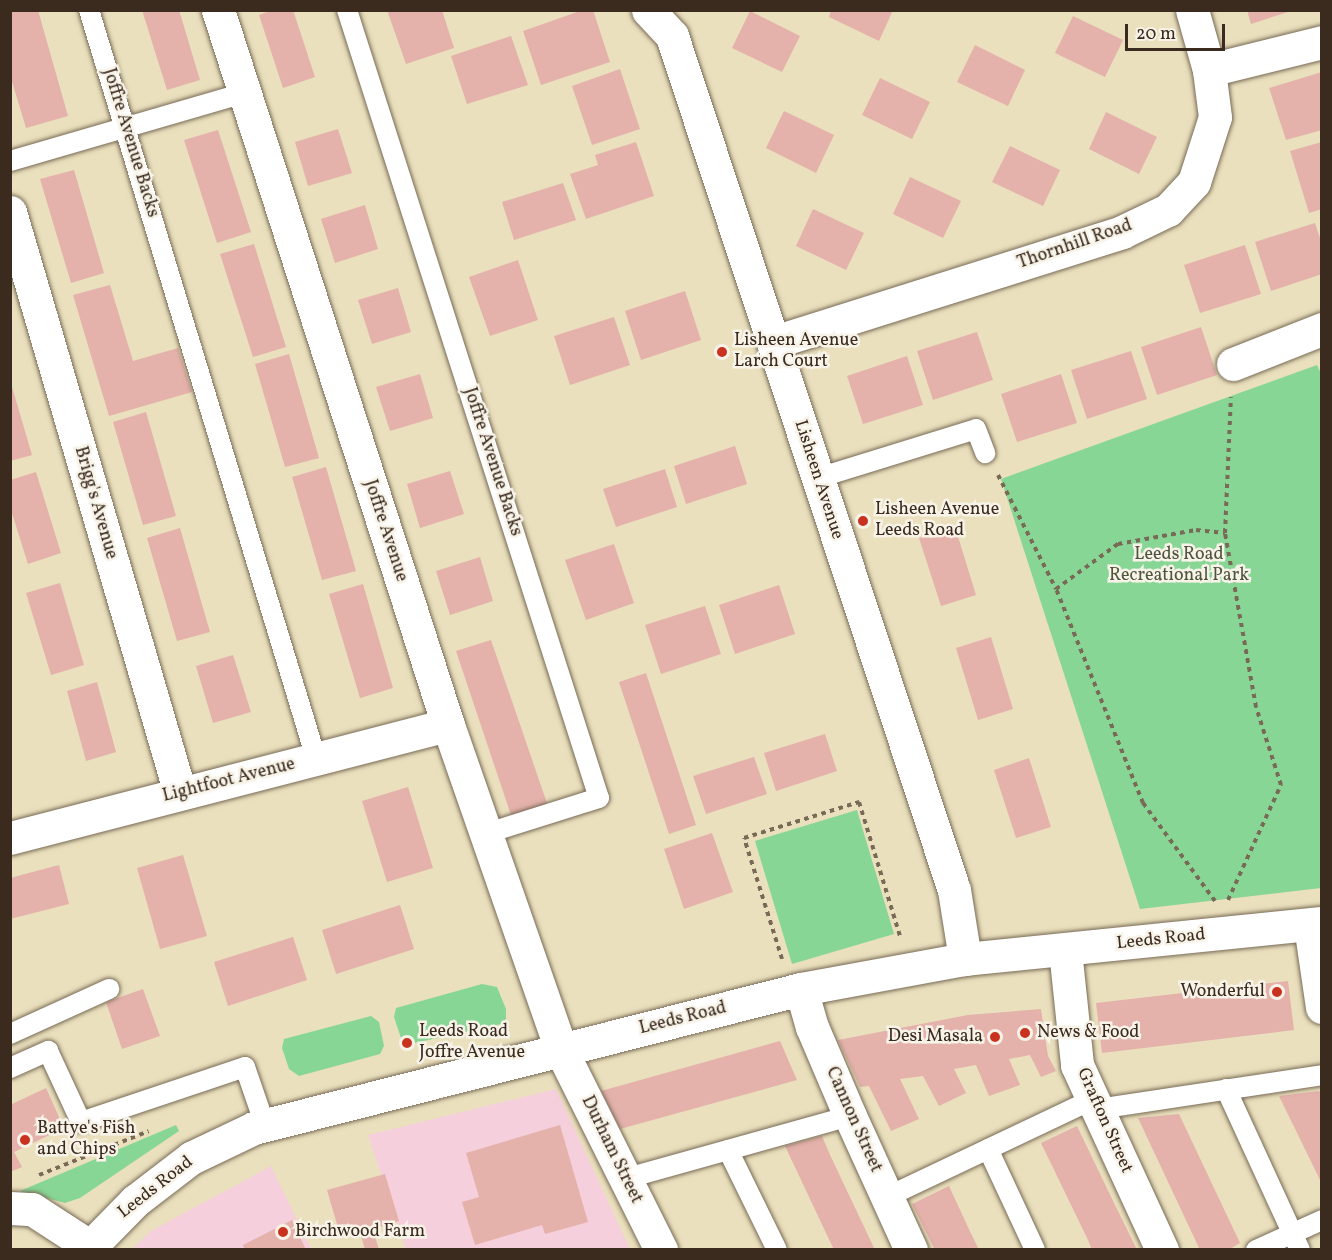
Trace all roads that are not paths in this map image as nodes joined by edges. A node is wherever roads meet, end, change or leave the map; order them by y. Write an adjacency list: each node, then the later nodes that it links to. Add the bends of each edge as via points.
1 (89, 10): 9 (lane, Joffre Avenue Backs)
2 (218, 10): 8 (street, Joffre Avenue)
3 (347, 10): 21 (lane, Joffre Avenue Backs, via 599,798)
4 (648, 10): 14 (street, Lisheen Avenue, via 672,36)
5 (1192, 10): 7 (street, Thornhill Road)
6 (1322, 42): 7 (street)
7 (1209, 70): 14 (street, Thornhill Road, via 1215,117 1206,150 1194,182 1168,210 1122,232)
8 (243, 93): 9 (lane); 18 (street, Joffre Avenue)
9 (125, 128): 10 (lane); 19 (lane, Joffre Avenue Backs)
10 (10, 161)
11 (10, 212): 12 (street, Brigg's Avenue)
12 (20, 282): 20 (street, Brigg's Avenue)
13 (1322, 329): 15 (street)
14 (774, 342): 17 (street, Lisheen Avenue)
15 (1233, 364)
16 (985, 453): 17 (lane, via 976,429)
17 (818, 478): 25 (street, Lisheen Avenue, via 954,890)
18 (448, 725): 19 (street, Lightfoot Avenue); 21 (street, Joffre Avenue)
19 (316, 758): 20 (street, Lightfoot Avenue)
20 (180, 793): 22 (street, Lightfoot Avenue)
21 (485, 834): 30 (street, Joffre Avenue)
22 (10, 838)
23 (1316, 924): 24 (street, Leeds Road); 28 (street)
24 (1065, 951): 25 (street, Leeds Road); 34 (street, Grafton Street, via 1077,1065)
25 (964, 960): 26 (street, Leeds Road)
26 (793, 978): 30 (street, Leeds Road); 35 (street, Cannon Street)
27 (109, 989): 29 (lane)
28 (1322, 1007)
29 (10, 1034)
30 (561, 1050): 36 (street, Leeds Road); 39 (street, Durham Street)
31 (10, 1068): 36 (lane, via 48,1051 81,1122 244,1066)
32 (1322, 1075): 33 (lane)
33 (1226, 1089): 34 (lane); 43 (lane)
34 (1095, 1104): 37 (lane); 49 (street, Grafton Street)
35 (850, 1116): 38 (lane); 40 (street, Cannon Street)
36 (265, 1125): 44 (street, Leeds Road, via 191,1158 135,1201)
37 (988, 1149): 40 (lane); 48 (lane)
38 (728, 1150): 39 (lane); 46 (lane)
39 (624, 1179): 45 (street, Durham Street)
40 (887, 1197): 47 (street, Cannon Street)
41 (10, 1208): 44 (street, Leeds Road, via 32,1209)
42 (1322, 1221): 43 (lane)
43 (1297, 1241): 50 (lane)
44 (88, 1248)
45 (661, 1250)
46 (777, 1250)
47 (911, 1250)
48 (1035, 1250)
49 (1162, 1250)
50 (1256, 1250)

